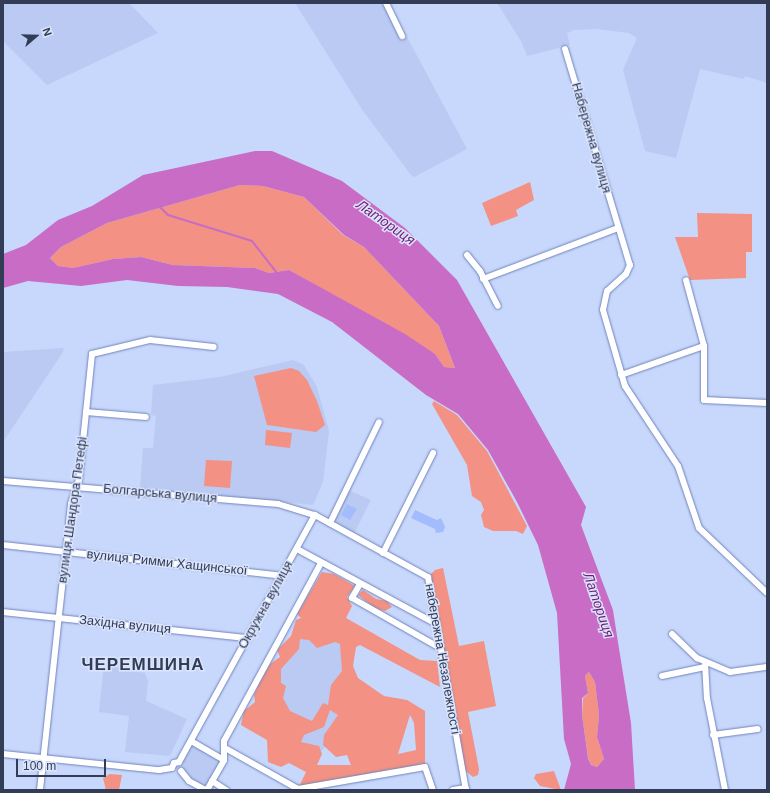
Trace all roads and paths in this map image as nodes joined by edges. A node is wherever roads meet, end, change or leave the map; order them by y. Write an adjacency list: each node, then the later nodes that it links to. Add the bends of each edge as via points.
1 (386, 3): 2 (street)
2 (402, 36)
3 (565, 48): 4 (street, Набережна вулиця)
4 (618, 228): 6 (street); 11 (street, Набережна вулиця, via 630,265 626,274 607,291 603,310)
5 (467, 255): 6 (street)
6 (483, 278): 8 (street)
7 (686, 280): 9 (street)
8 (498, 306)
9 (704, 346): 11 (street); 12 (street, via 704,400)
10 (214, 347): 13 (street, вулиця Шандора Петефі, via 150,340 92,354)
11 (621, 375): 28 (street, Набережна вулиця, via 629,394 678,466 699,528)
12 (767, 403)
13 (86, 412): 14 (street); 18 (street, вулиця Шандора Петефі)
14 (146, 418)
15 (379, 422): 20 (street)
16 (433, 453): 24 (street)
17 (3, 481): 18 (street, Болгарська вулиця)
18 (77, 487): 19 (street, Болгарська вулиця, via 278,504); 23 (street, вулиця Шандора Петефі, via 71,504)
19 (315, 515): 20 (street); 22 (street, Окружна вулиця)
20 (330, 523): 24 (street)
21 (3, 545): 23 (street, вулиця Римми Хащинської)
22 (297, 549): 25 (street); 26 (street, Окружна вулиця)
23 (66, 552): 26 (street, вулиця Римми Хащинської); 30 (street, вулиця Шандора Петефі)
24 (383, 553): 31 (street, набережна Незалежності, via 428,577)
25 (321, 563): 27 (street); 41 (street, via 224,741)
26 (282, 576): 33 (street, Окружна вулиця)
27 (360, 584): 31 (street); 34 (street, via 352,598)
28 (767, 593)
29 (3, 612): 30 (street, Західна вулиця)
30 (59, 617): 33 (street, Західна вулиця); 43 (street, вулиця Шандора Петефі)
31 (436, 624): 34 (street, набережна Незалежності)
32 (672, 634): 35 (street)
33 (248, 638): 40 (street, Окружна вулиця)
34 (440, 648): 49 (street, набережна Незалежності)
35 (705, 665): 36 (street, via 730,672); 37 (street); 39 (street)
36 (767, 667)
37 (662, 676)
38 (758, 729): 39 (street)
39 (713, 734): 56 (street)
40 (191, 741): 44 (street); 45 (street, Окружна вулиця)
41 (225, 748): 44 (street); 53 (street)
42 (3, 754): 43 (street)
43 (44, 759): 46 (street, via 151,769); 50 (street, вулиця Шандора Петефі)
44 (224, 760): 48 (street)
45 (179, 762): 46 (street, Окружна вулиця, via 174,763); 47 (street)
46 (172, 768): 47 (street, via 175,772)
47 (181, 771): 51 (street, via 189,781)
48 (212, 782): 51 (street); 52 (street)
49 (466, 789): 55 (street)
50 (40, 790)
51 (206, 790)
52 (226, 790)
53 (299, 790): 54 (street, via 425,767)
54 (434, 790)
55 (453, 790)
56 (725, 790)

